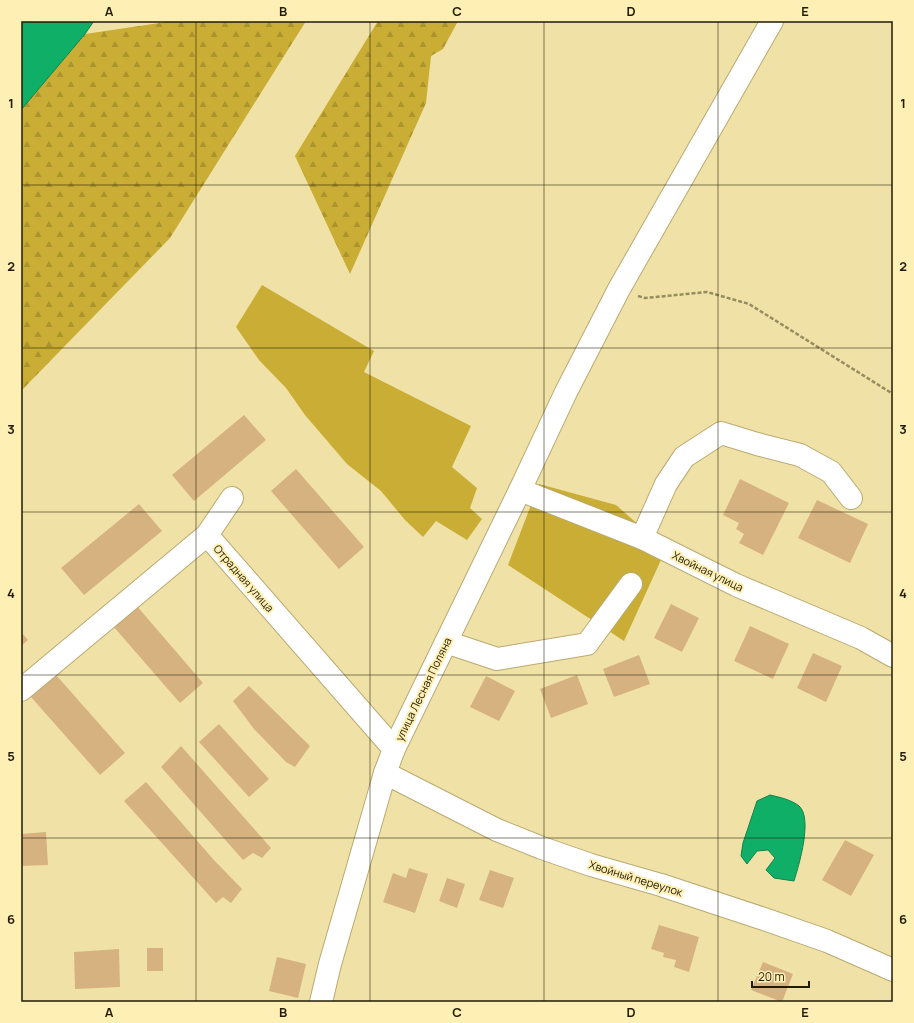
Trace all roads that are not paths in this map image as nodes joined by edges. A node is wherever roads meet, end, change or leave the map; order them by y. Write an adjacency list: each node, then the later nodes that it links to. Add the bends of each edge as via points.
1 (772, 21): 2 (street, улица Лесная Поляна, via 619,289 566,392)
2 (520, 490): 6 (street, Хвойная улица); 8 (street, улица Лесная Поляна)
3 (232, 498): 5 (street)
4 (852, 498): 6 (street, via 831,472 800,455 721,433 684,457 666,484)
5 (207, 535): 10 (street, Отрадная улица); 11 (street, Отрадная улица)
6 (642, 538): 9 (street, Хвойная улица, via 736,585 861,638)
7 (631, 584): 8 (street, via 587,644 497,658)
8 (446, 642): 11 (street, улица Лесная Поляна)
9 (893, 656)
10 (21, 690)
11 (394, 749): 12 (street, улица Лесная Поляна)
12 (385, 773): 13 (street, Хвойный переулок, via 497,830 542,848 761,918 827,941); 14 (street, улица Лесная Поляна)
13 (893, 970)
14 (321, 1002)

